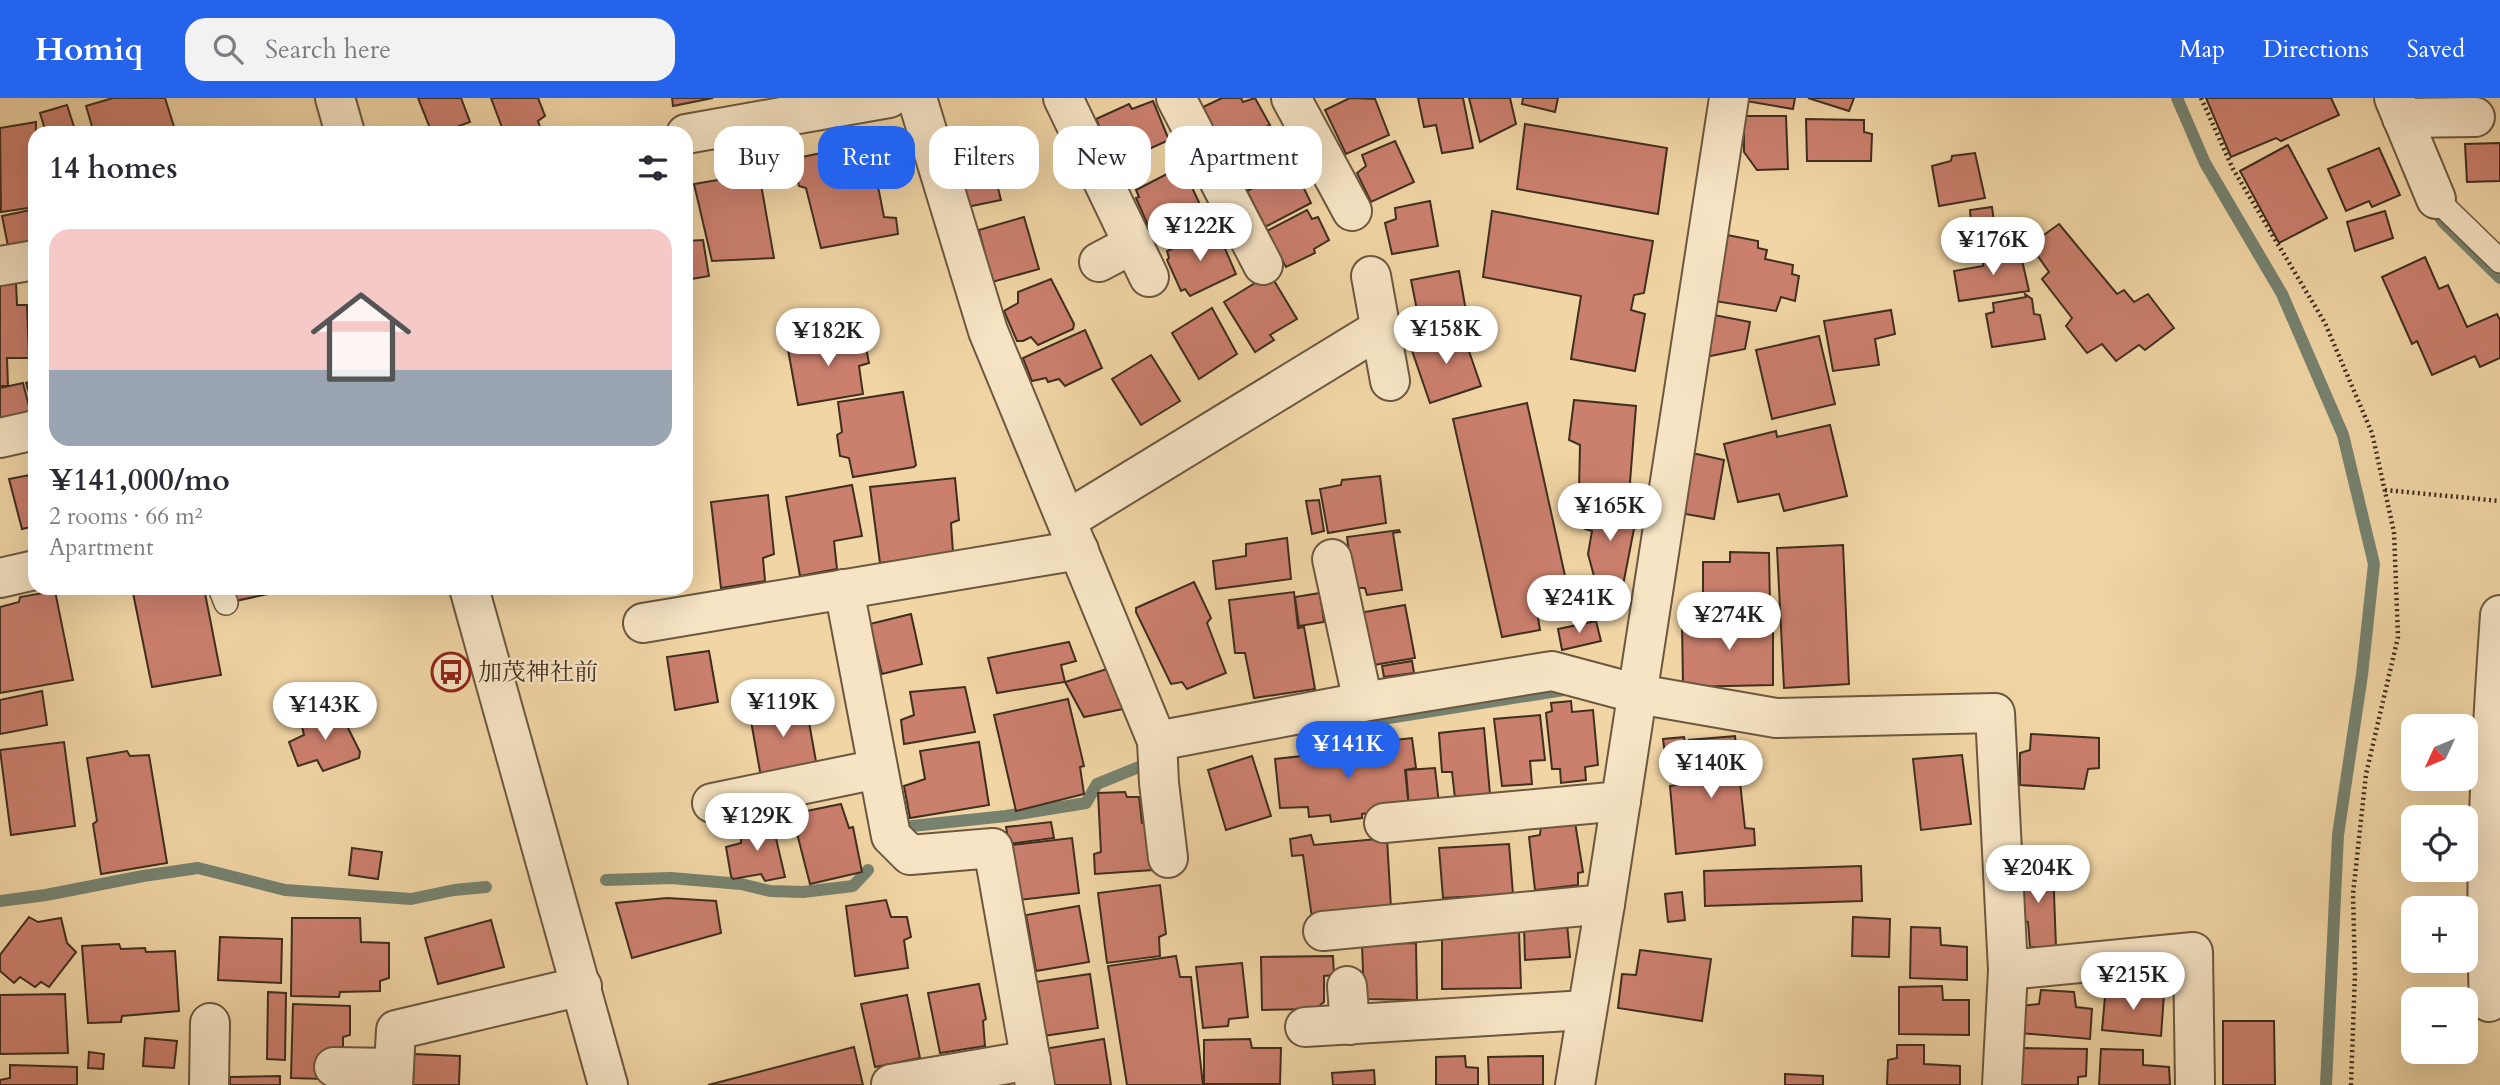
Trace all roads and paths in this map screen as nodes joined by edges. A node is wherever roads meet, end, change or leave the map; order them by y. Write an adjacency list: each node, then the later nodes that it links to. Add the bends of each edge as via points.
1 (335, 98): 12 (street)
2 (889, 98): 10 (street)
3 (917, 98): 28 (street, via 988,331)
4 (1063, 98): 18 (street, via 1141,261)
5 (1176, 98): 20 (street)
6 (1291, 98): 15 (street)
7 (1729, 98): 36 (street)
8 (2201, 98): 26 (path, via 2233,169 2325,323 2372,433)
9 (2398, 108): 11 (street); 14 (street)
10 (745, 110): 13 (street)
11 (2475, 117)
12 (343, 126)
13 (693, 131)
14 (2436, 199): 17 (lane)
15 (1352, 211)
16 (28, 261): 19 (street)
17 (2500, 261)
18 (1099, 262)
19 (0, 265)
20 (1263, 265)
21 (1371, 276): 22 (street)
22 (1381, 328): 23 (street); 28 (street)
23 (1390, 381)
24 (28, 432): 25 (street)
25 (0, 438)
26 (2385, 490): 27 (path); 65 (path, via 2394,532 2398,637 2366,774 2353,894)
27 (2500, 501)
28 (1073, 535): 32 (street); 38 (street)
29 (1332, 559): 37 (street)
30 (28, 572): 31 (street)
31 (0, 578)
32 (844, 589): 35 (street); 39 (street)
33 (471, 595): 49 (street)
34 (2500, 615): 40 (street)
35 (643, 623)
36 (1638, 694): 37 (street, via 1552,671); 41 (street); 48 (street, via 1776,719 1995,713)
37 (1363, 702): 38 (street)
38 (1157, 741): 44 (street)
39 (878, 769): 42 (street); 57 (street, via 896,842 910,855 993,848)
40 (2495, 777): 47 (street)
41 (1621, 801): 43 (street); 45 (street)
42 (712, 803)
43 (1384, 823)
44 (1168, 858)
45 (1605, 904): 46 (street); 52 (street)
46 (1323, 931)
47 (2493, 944): 51 (street)
48 (2008, 970): 63 (street); 64 (street, via 2193,952)
49 (582, 986): 58 (street, via 396,1030); 61 (street)
50 (1347, 986): 54 (street)
51 (2489, 1002)
52 (1586, 1010): 54 (street); 62 (street)
53 (210, 1023): 60 (street)
54 (1350, 1025): 55 (street)
55 (1305, 1027)
56 (334, 1067): 58 (street)
57 (1033, 1072): 59 (street)
58 (393, 1077)
59 (891, 1084)
60 (209, 1085)
61 (608, 1085)
62 (1574, 1085)
63 (2003, 1085)
64 (2195, 1085)
65 (2351, 1085)

